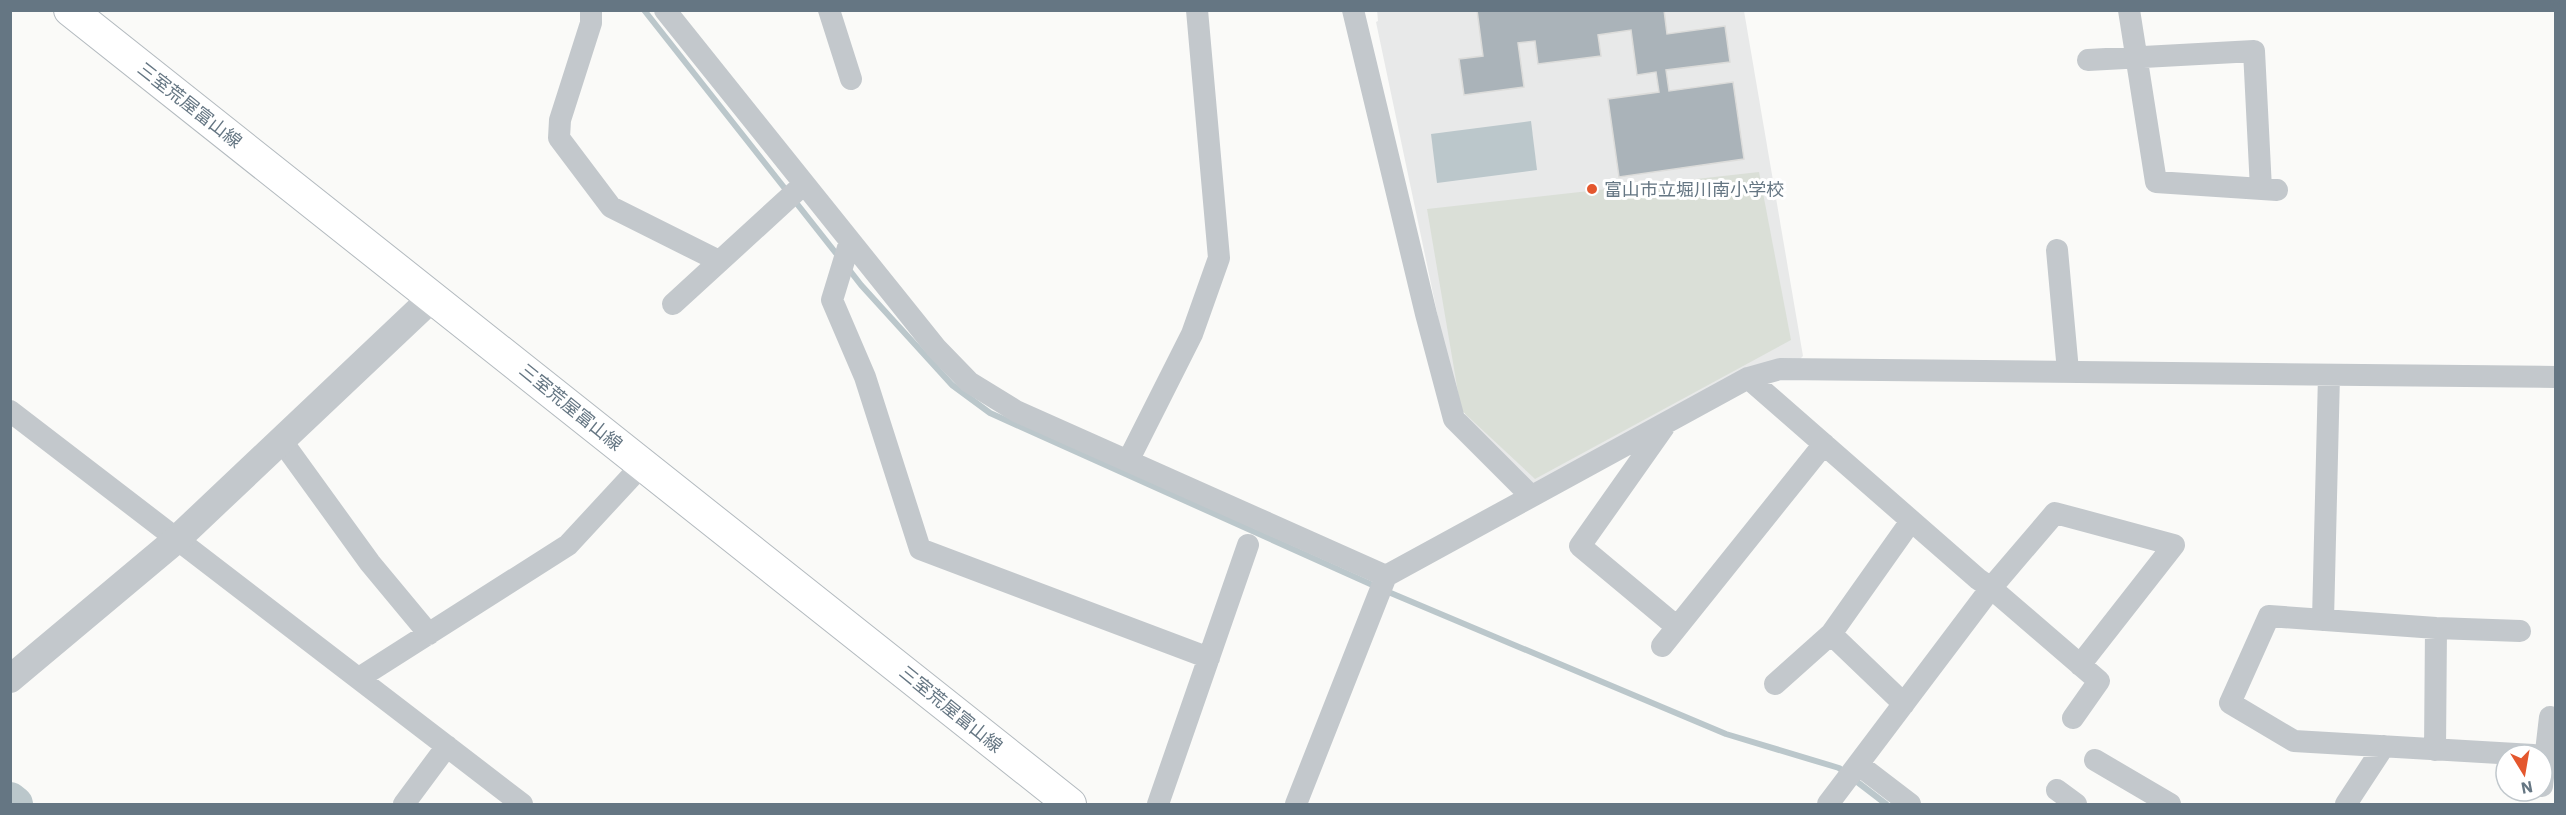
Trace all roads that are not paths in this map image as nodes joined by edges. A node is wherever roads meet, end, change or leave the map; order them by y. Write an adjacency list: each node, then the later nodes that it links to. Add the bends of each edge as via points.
1 (70, 10): 15 (main road, 三室荒屋富山線)
2 (591, 10): 14 (street, via 591,23 560,120 559,138 611,207)
3 (665, 10): 11 (street)
4 (829, 10): 10 (street)
5 (1197, 10): 25 (street, via 1219,258 1192,334)
6 (1353, 10): 27 (street, via 1454,419)
7 (2129, 10): 8 (street)
8 (2138, 59): 8 (street, via 2156,183 2269,190 2254,51); 9 (street)
9 (2088, 60)
10 (851, 79)
11 (804, 184): 12 (street); 14 (street)
12 (850, 241): 25 (street, via 936,348 969,382 1016,411); 40 (street, via 832,300 865,377 920,549)
13 (2057, 250): 17 (street)
14 (719, 261): 16 (street)
15 (433, 297): 23 (street); 26 (main road, 三室荒屋富山線)
16 (673, 304)
17 (2068, 371): 18 (street); 20 (street, via 1780,369)
18 (2329, 375): 19 (street); 33 (street)
19 (2556, 376)
20 (1748, 378): 22 (street); 24 (street)
21 (10, 411): 29 (street)
22 (1666, 423): 27 (street); 34 (street, via 1581,546)
23 (281, 440): 29 (street); 37 (street, via 370,563)
24 (1824, 444): 28 (street); 34 (street)
25 (1129, 459): 31 (street)
26 (643, 464): 37 (street, via 568,545); 58 (main road, 三室荒屋富山線)
27 (1532, 496): 31 (street)
28 (1911, 521): 32 (street); 38 (street)
29 (176, 540): 42 (street); 43 (street)
30 (1248, 545): 40 (street)
31 (1386, 576): 60 (street)
32 (1991, 588): 41 (street); 41 (street, via 2055,513 2174,545); 45 (street)
33 (2323, 620): 35 (street); 50 (street, via 2270,616 2230,703 2294,741)
34 (1677, 627): 39 (street)
35 (2436, 628): 36 (street); 51 (street)
36 (2520, 631)
37 (429, 634): 42 (street)
38 (1831, 634): 44 (street); 45 (street)
39 (1662, 646)
40 (1209, 658): 59 (street)
41 (2080, 665): 47 (street, via 2099,681)
42 (359, 678): 49 (street)
43 (10, 679)
44 (1774, 684)
45 (1904, 704): 54 (street)
46 (2550, 717): 48 (street)
47 (2073, 718)
48 (2543, 743)
49 (447, 746): 56 (street); 57 (street)
50 (2384, 747): 51 (street); 65 (street)
51 (2435, 750): 52 (street)
52 (2494, 753)
53 (2095, 760): 64 (street)
54 (1859, 765): 61 (street); 62 (street)
55 (2057, 790): 63 (street)
56 (404, 804)
57 (522, 804)
58 (1070, 804)
59 (1158, 804)
60 (1296, 804)
61 (1828, 804)
62 (1910, 804)
63 (2076, 804)
64 (2170, 804)
65 (2346, 804)

